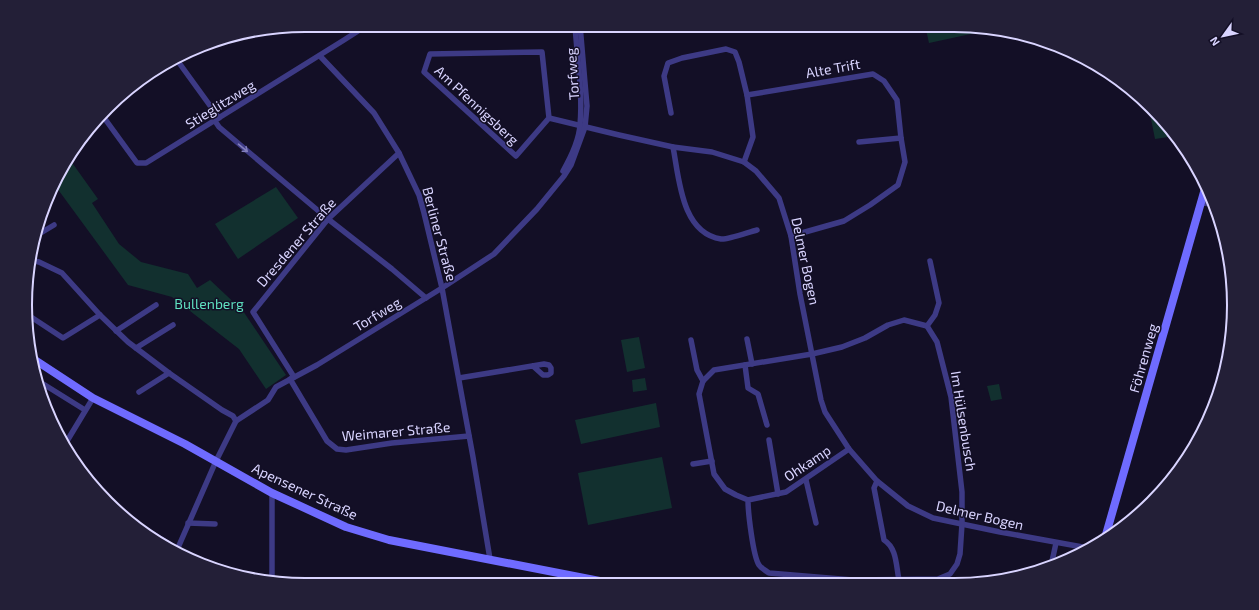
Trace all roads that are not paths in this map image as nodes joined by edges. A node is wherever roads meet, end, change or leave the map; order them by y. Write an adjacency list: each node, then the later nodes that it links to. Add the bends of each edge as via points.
1 (358, 32): 4 (street, Stieglitzweg)
2 (576, 32): 11 (street, Torfweg)
3 (581, 32): 11 (street, Torfweg, via 586,106)
4 (320, 56): 10 (street, Stieglitzweg); 15 (street, Berliner Straße, via 374,112)
5 (179, 63): 10 (street)
6 (747, 95): 7 (street, via 740,62 735,52 726,49 682,58 668,63 664,76); 12 (street, Alte Trift, via 874,74 884,81 897,100); 16 (street, via 753,136)
7 (671, 113)
8 (549, 118): 8 (street, Am Pfennigsberg, via 542,52 430,54 424,72 516,156); 11 (street)
9 (105, 119): 10 (street, Stieglitzweg, via 137,163 146,163)
10 (217, 120): 20 (street, one-way to 20, via 219,127)
11 (583, 126): 14 (street, Delmer Bogen); 27 (street, Torfweg, via 555,186 537,209 494,254)
12 (901, 138): 13 (street); 24 (street, Alte Trift, via 905,162 898,185 844,221)
13 (859, 142)
14 (673, 146): 16 (street, Delmer Bogen, via 712,152); 22 (street, via 684,205 698,227 708,235 722,239)
15 (399, 153): 20 (street, Dresdener Straße); 27 (street, Berliner Straße, via 419,195)
16 (744, 162): 24 (street, Delmer Bogen, via 756,171 779,198)
17 (1203, 195): 18 (main road, Föhrenweg)
18 (1201, 203): 19 (street); 69 (main road, Föhrenweg)
19 (1207, 203)
20 (328, 219): 28 (street); 44 (street, Dresdener Straße, via 253,312)
21 (54, 225): 23 (street)
22 (757, 230)
23 (41, 233)
24 (791, 236): 38 (street, Delmer Bogen)
25 (35, 261): 30 (street, via 62,273)
26 (930, 261): 33 (street, via 939,303 935,315)
27 (442, 288): 28 (street, Torfweg); 45 (street, Berliner Straße)
28 (426, 298): 44 (street, Torfweg)
29 (156, 305): 34 (street)
30 (100, 315): 31 (street, via 63,338); 34 (street)
31 (33, 318)
32 (173, 325): 37 (street)
33 (927, 326): 38 (street, via 904,320 842,347); 68 (street, Im Hülsenbusch, via 937,342 951,397 962,492)
34 (116, 331): 37 (street)
35 (747, 339): 40 (street)
36 (691, 340): 46 (street, via 697,370)
37 (136, 348): 43 (street)
38 (812, 354): 40 (street); 56 (street, Delmer Bogen, via 825,412)
39 (38, 362): 49 (main road, Apensener Straße)
40 (752, 364): 41 (street)
41 (746, 365): 46 (street, via 714,370); 52 (street, via 748,388 758,394)
42 (532, 366): 45 (street)
43 (169, 373): 48 (street); 51 (street)
44 (292, 378): 51 (street, Torfweg, via 276,387 268,400); 53 (street, Weimarer Straße, via 327,441 337,449)
45 (459, 378): 53 (street, Berliner Straße)
46 (703, 381): 58 (street, via 699,394)
47 (43, 384): 50 (street)
48 (139, 392)
49 (93, 398): 50 (street); 57 (main road, Apensener Straße)
50 (85, 410): 54 (street)
51 (236, 421): 57 (street)
52 (767, 425)
53 (470, 436): 73 (street, Berliner Straße)
54 (68, 440)
55 (769, 440): 63 (street, Ohkamp)
56 (849, 449): 60 (street, Ohkamp); 61 (street, Delmer Bogen)
57 (216, 461): 62 (main road, Apensener Straße); 65 (street)
58 (712, 461): 59 (street); 64 (street, via 714,474 725,489)
59 (693, 464)
60 (806, 480): 63 (street, Ohkamp); 66 (street)
61 (877, 481): 68 (street, Delmer Bogen, via 908,506 933,518); 78 (street, via 874,488 884,540 894,551)
62 (272, 493): 73 (main road, Apensener Straße, via 346,527 389,540); 75 (street)
63 (778, 494): 64 (street, Ohkamp)
64 (748, 500): 77 (street, Im Hülsenbusch, via 748,513 759,565 769,573)
65 (188, 523): 67 (street); 71 (street)
66 (816, 523)
67 (215, 524)
68 (962, 524): 70 (street, Delmer Bogen); 79 (street, Im Hülsenbusch, via 957,564 950,574)
69 (1107, 531)
70 (1056, 543): 72 (street, Delmer Bogen); 74 (street)
71 (178, 547)
72 (1080, 547)
73 (490, 559): 76 (main road, Apensener Straße)
74 (1052, 559)
75 (272, 576)
76 (573, 578)
77 (829, 578)
78 (899, 578)
79 (940, 578)

